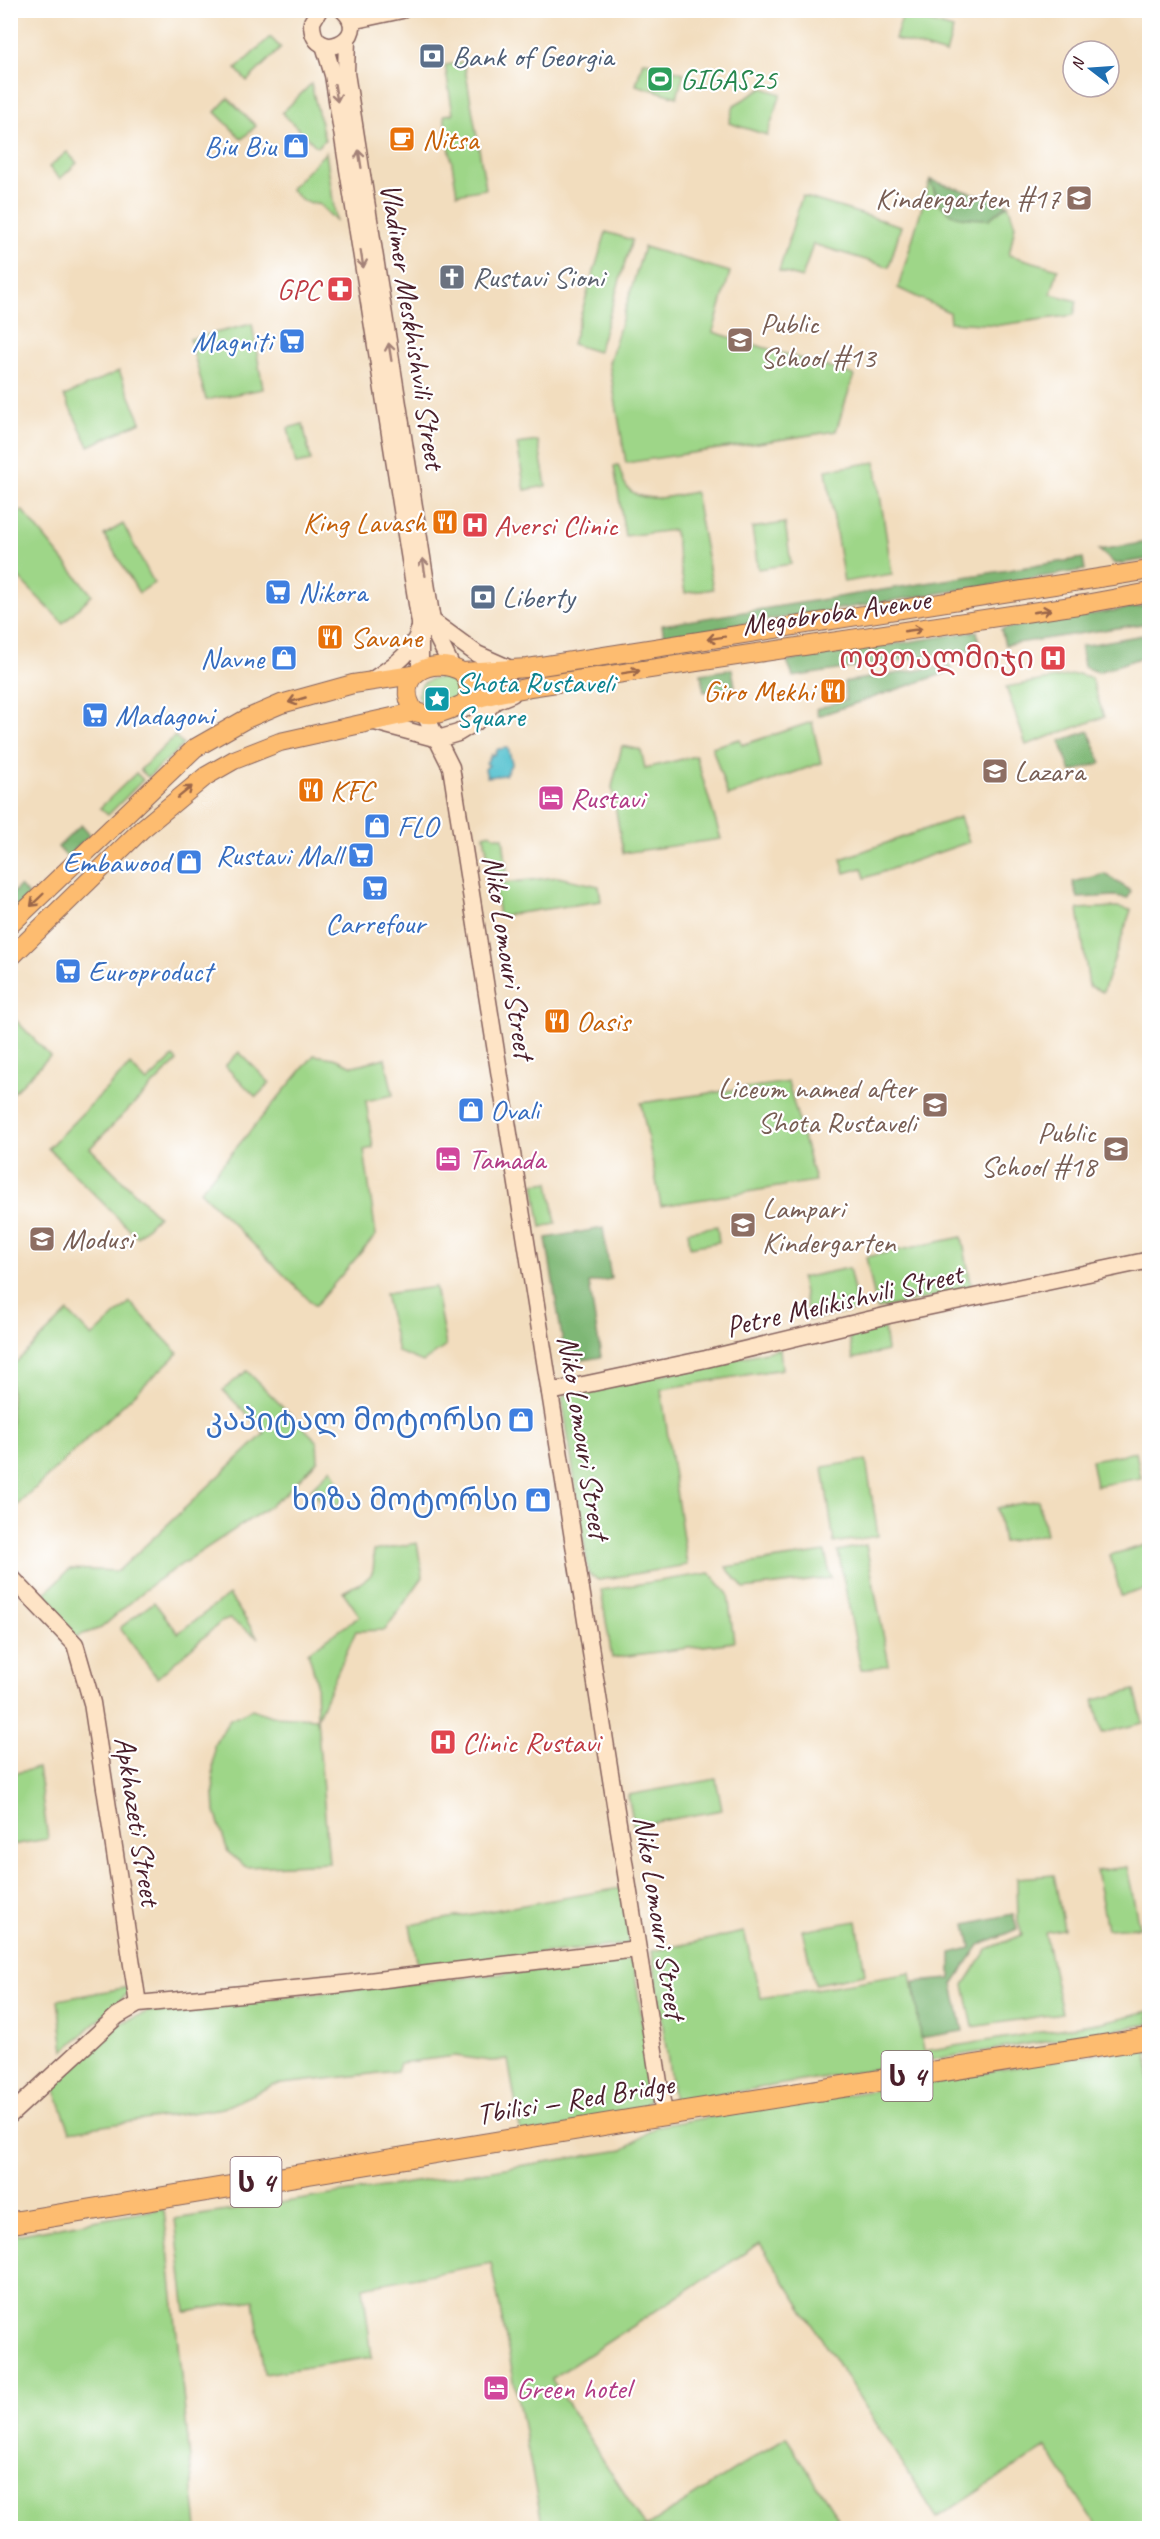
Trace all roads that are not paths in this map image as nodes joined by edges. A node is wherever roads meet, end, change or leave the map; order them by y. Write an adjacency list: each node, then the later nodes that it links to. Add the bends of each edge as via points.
1 (402, 10): 3 (street)
2 (311, 14): 5 (street, Vladimer Meskhishvili Street, via 314,36)
3 (347, 16): 4 (street, Vladimer Meskhishvili Street, via 352,27)
4 (347, 39): 5 (street, via 333,46); 8 (street, Vladimer Meskhishvili Street, one-way to 4, via 346,73)
5 (324, 45): 8 (street, Vladimer Meskhishvili Street, one-way to 8, via 333,75)
6 (1149, 570): 10 (main road, Megobroba Avenue, one-way to 10)
7 (1149, 592): 13 (main road, Megobroba Avenue, one-way to 7)
8 (426, 622): 9 (street); 10 (street, via 477,654); 11 (street); 12 (street, via 405,657)
9 (457, 669): 10 (main road); 11 (main road, via 440,665); 14 (main road, via 469,686 470,694)
10 (513, 670)
11 (416, 673): 12 (main road); 15 (main road, via 408,694)
12 (371, 681): 20 (main road, one-way to 20, via 281,704 195,748)
13 (530, 687): 14 (main road); 17 (street, via 495,701 476,722)
14 (463, 704): 15 (main road, via 445,713); 17 (street)
15 (420, 714): 16 (main road); 18 (street)
16 (375, 722): 18 (street); 21 (main road, one-way to 16, via 141,830 206,776 280,742)
17 (458, 734): 18 (street); 19 (street, Niko Lomouri Street)
18 (438, 739): 19 (street, Niko Lomouri Street)
19 (452, 767): 23 (street, Niko Lomouri Street)
20 (10, 925)
21 (10, 958)
22 (1149, 1260): 23 (street, Petre Melikishvili Street)
23 (550, 1392): 25 (street, Niko Lomouri Street)
24 (10, 1576): 26 (street, Apkhazeti Street, via 75,1644 83,1668 92,1702)
25 (637, 1949): 26 (street); 28 (street, Niko Lomouri Street)
26 (138, 2004): 29 (street, via 117,2016)
27 (1149, 2038): 28 (highway, Tbilisi — Red Bridge / ს 4)
28 (664, 2114): 30 (highway, Tbilisi — Red Bridge / ს 4)
29 (10, 2115)
30 (10, 2223)

